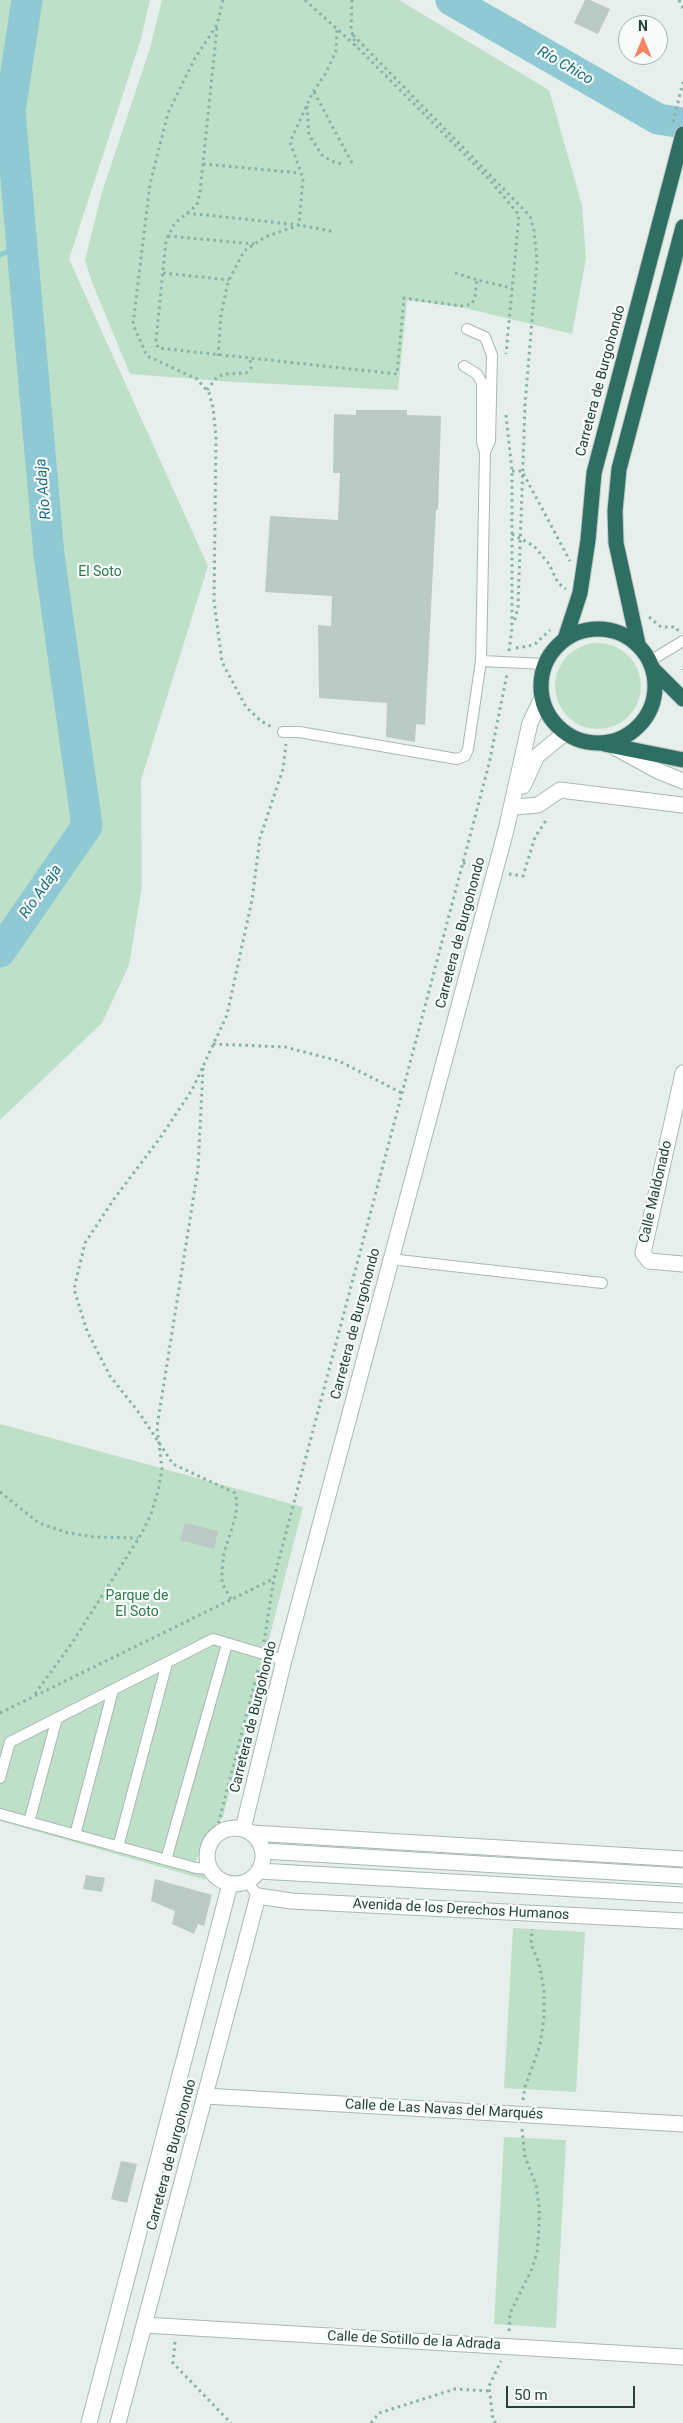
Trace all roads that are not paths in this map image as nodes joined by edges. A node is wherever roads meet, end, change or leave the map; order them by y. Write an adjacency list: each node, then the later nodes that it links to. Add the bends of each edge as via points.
1 (683, 134): 6 (highway, Carretera de Burgohondo, via 594,473 588,540 573,592)
2 (683, 227): 8 (highway, via 618,477 616,543)
3 (467, 329): 5 (lane, via 485,337 492,355 490,441)
4 (464, 366): 5 (lane, via 477,374 482,383 482,442)
5 (486, 452): 9 (lane)
6 (565, 639): 8 (highway, via 583,631 602,629 621,633); 10 (highway)
7 (683, 641): 11 (lane)
8 (638, 644): 11 (highway)
9 (481, 661): 10 (lane); 14 (lane, via 468,749 465,756 457,759)
10 (545, 664): 12 (highway)
11 (652, 665): 13 (highway); 16 (highway, via 656,688 652,706 643,722 628,735)
12 (542, 698): 15 (highway, via 555,723); 21 (street, Carretera de Burgohondo, via 530,723)
13 (683, 699)
14 (283, 732)
15 (565, 733): 16 (highway, via 582,741); 20 (street, Carretera de Burgohondo, via 537,756)
16 (606, 744): 17 (highway); 18 (street)
17 (683, 760)
18 (683, 781)
19 (683, 806): 20 (street, via 560,790 538,805)
20 (516, 807): 21 (street, Carretera de Burgohondo)
21 (506, 830): 23 (street, Carretera de Burgohondo)
22 (683, 1073): 24 (street, Calle Maldonado, via 643,1253 649,1262)
23 (390, 1259): 25 (lane); 27 (street, Carretera de Burgohondo)
24 (683, 1264)
25 (602, 1283)
26 (227, 1644): 27 (lane); 28 (lane, via 213,1639); 39 (lane)
27 (284, 1660): 34 (street, Carretera de Burgohondo)
28 (167, 1662): 29 (lane); 36 (lane)
29 (113, 1690): 30 (lane); 35 (lane)
30 (57, 1718): 31 (lane, via 10,1742); 33 (lane)
31 (0, 1778)
32 (0, 1814): 33 (lane)
33 (28, 1822): 35 (lane)
34 (247, 1831): 37 (street, via 257,1838); 38 (street); 40 (street, via 225,1829 212,1840)
35 (76, 1835): 36 (lane)
36 (118, 1846): 39 (lane)
37 (263, 1851): 41 (street, via 262,1865); 42 (street)
38 (683, 1859)
39 (166, 1860): 40 (lane)
40 (203, 1869): 43 (street)
41 (253, 1876): 43 (street); 44 (street, Avenida de los Derechos Humanos); 45 (lane)
42 (683, 1876)
43 (230, 1884): 51 (street)
44 (683, 1895)
45 (258, 1896): 46 (street, Avenida de los Derechos Humanos, via 291,1901); 47 (street, Carretera de Burgohondo)
46 (683, 1921)
47 (205, 2096): 48 (street, Calle de Las Navas del Marqués); 49 (street, Carretera de Burgohondo)
48 (683, 2124)
49 (144, 2325): 50 (street, Calle de Sotillo de la Adrada); 52 (street, Carretera de Burgohondo)
50 (683, 2357)
51 (89, 2423)
52 (118, 2423)

